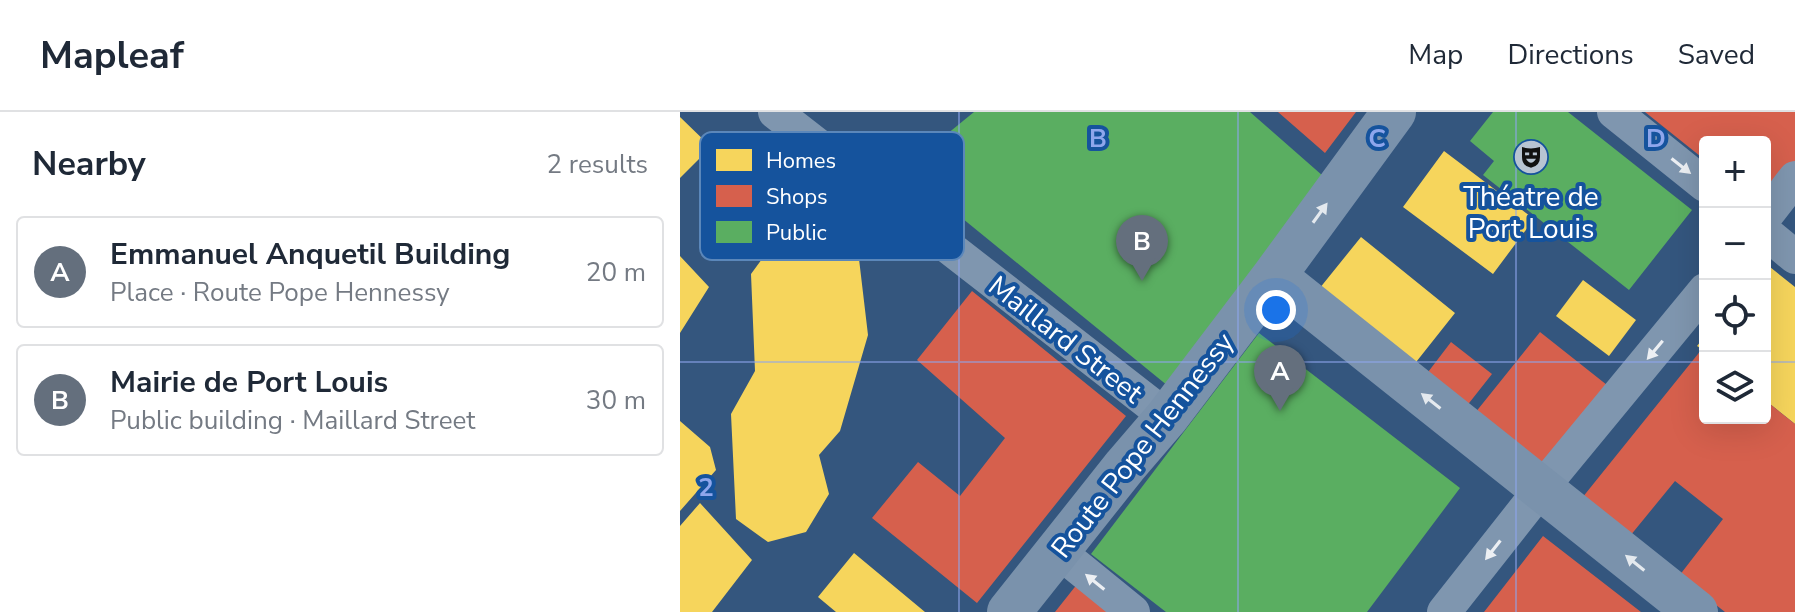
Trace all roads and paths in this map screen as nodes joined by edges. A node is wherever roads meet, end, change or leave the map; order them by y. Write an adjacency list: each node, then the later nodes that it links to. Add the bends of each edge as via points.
1 (775, 112): 4 (street, Maillard Street)
2 (1394, 112): 11 (main road, Route Pope Hennessy, one-way to 2)
3 (1614, 112): 6 (street, one-way to 6)
4 (801, 132)
5 (1795, 178): 7 (street)
6 (1699, 180)
7 (1771, 209)
8 (1771, 237): 9 (street)
9 (1795, 257)
10 (964, 259): 13 (street, Maillard Street)
11 (1274, 276): 13 (main road, Route Pope Hennessy); 14 (main road, one-way to 11)
12 (1699, 297): 14 (street, one-way to 14)
13 (1167, 417): 15 (main road, Route Pope Hennessy)
14 (1541, 489): 18 (street, one-way to 18); 19 (main road, one-way to 14)
15 (1058, 551): 16 (main road, Route Pope Hennessy); 17 (street, one-way to 15)
16 (1009, 612)
17 (1133, 612)
18 (1444, 612)
19 (1696, 612)

